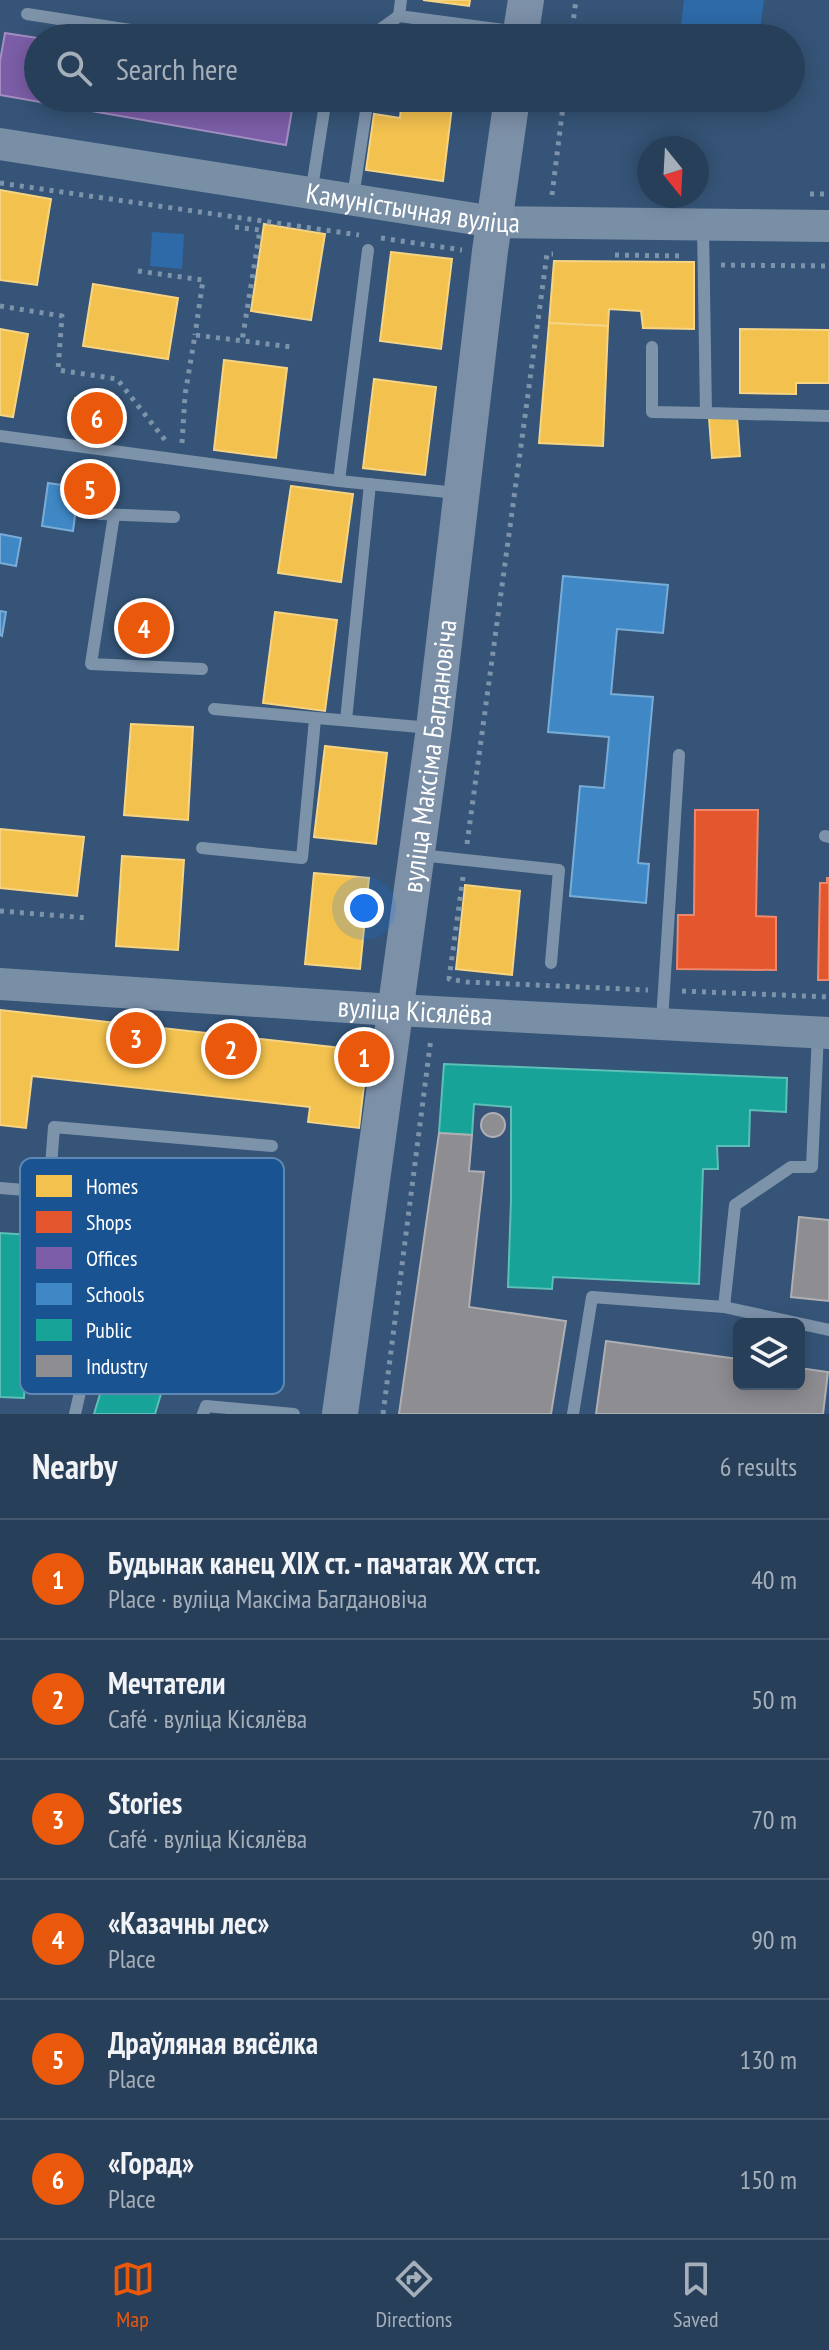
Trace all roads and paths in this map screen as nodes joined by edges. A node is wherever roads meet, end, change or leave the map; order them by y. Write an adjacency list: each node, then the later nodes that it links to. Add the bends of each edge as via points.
1 (401, 0): 4 (lane)
2 (576, 0): 8 (path)
3 (27, 14): 5 (lane)
4 (399, 16): 6 (lane); 7 (lane)
5 (92, 24)
6 (388, 24)
7 (522, 24)
8 (573, 24)
9 (324, 112): 14 (lane)
10 (366, 112): 16 (lane)
11 (510, 112): 17 (main road, вуліца Максіма Багдановіча)
12 (562, 112): 15 (path, via 552,195)
13 (0, 144): 14 (street, Камуністычная вуліца)
14 (311, 194): 16 (street, Камуністычная вуліца)
15 (566, 195)
16 (352, 200): 17 (street, Камуністычная вуліца)
17 (494, 222): 18 (street, Камуністычная вуліца); 35 (main road, вуліца Максіма Багдановіча)
18 (703, 226): 19 (street, Камуністычная вуліца); 29 (lane)
19 (829, 226)
20 (235, 227): 26 (path, via 260,230)
21 (368, 250): 33 (lane)
22 (547, 254): 47 (path)
23 (138, 271): 25 (path, via 203,280)
24 (0, 306): 32 (path, via 62,316 58,370 117,379)
25 (195, 335): 26 (path); 32 (path)
26 (242, 341): 27 (path)
27 (291, 347)
28 (652, 347): 29 (lane, via 652,412)
29 (706, 413): 30 (lane)
30 (829, 416)
31 (0, 436): 32 (lane)
32 (180, 460): 33 (lane)
33 (339, 481): 34 (lane)
34 (370, 484): 35 (lane); 42 (lane)
35 (462, 494): 43 (main road, вуліца Максіма Багдановіча)
36 (100, 514): 37 (lane)
37 (114, 515): 38 (lane); 39 (lane, via 91,664)
38 (174, 517)
39 (202, 669)
40 (214, 709): 41 (lane)
41 (315, 719): 42 (lane); 45 (lane, via 302,858)
42 (346, 720): 43 (lane)
43 (434, 728): 46 (main road, вуліца Максіма Багдановіча)
44 (679, 755): 52 (lane)
45 (202, 848)
46 (417, 855): 47 (lane); 54 (main road, вуліца Максіма Багдановіча)
47 (465, 860): 50 (lane, via 559,870); 52 (path, via 449,979)
48 (0, 911): 49 (path)
49 (88, 918)
50 (551, 963)
51 (0, 984): 54 (street, вуліца Кісялёва)
52 (664, 991): 53 (path); 55 (lane)
53 (829, 997)
54 (396, 1009): 55 (street, вуліца Кісялёва); 68 (main road, вуліца Максіма Багдановіча)
55 (662, 1025): 56 (street, вуліца Кісялёва)
56 (824, 1033): 62 (lane, via 812,1167 791,1167 735,1205)
57 (432, 1036): 69 (path)
58 (272, 1146): 59 (lane, via 54,1127)
59 (52, 1158)
60 (0, 1188): 61 (lane)
61 (20, 1190)
62 (724, 1307): 63 (lane); 70 (lane, via 592,1297)
63 (829, 1330)
64 (80, 1394): 65 (lane)
65 (75, 1414)
66 (203, 1414): 67 (lane, via 206,1406)
67 (294, 1414)
68 (340, 1414)
69 (383, 1414)
70 (573, 1414)

